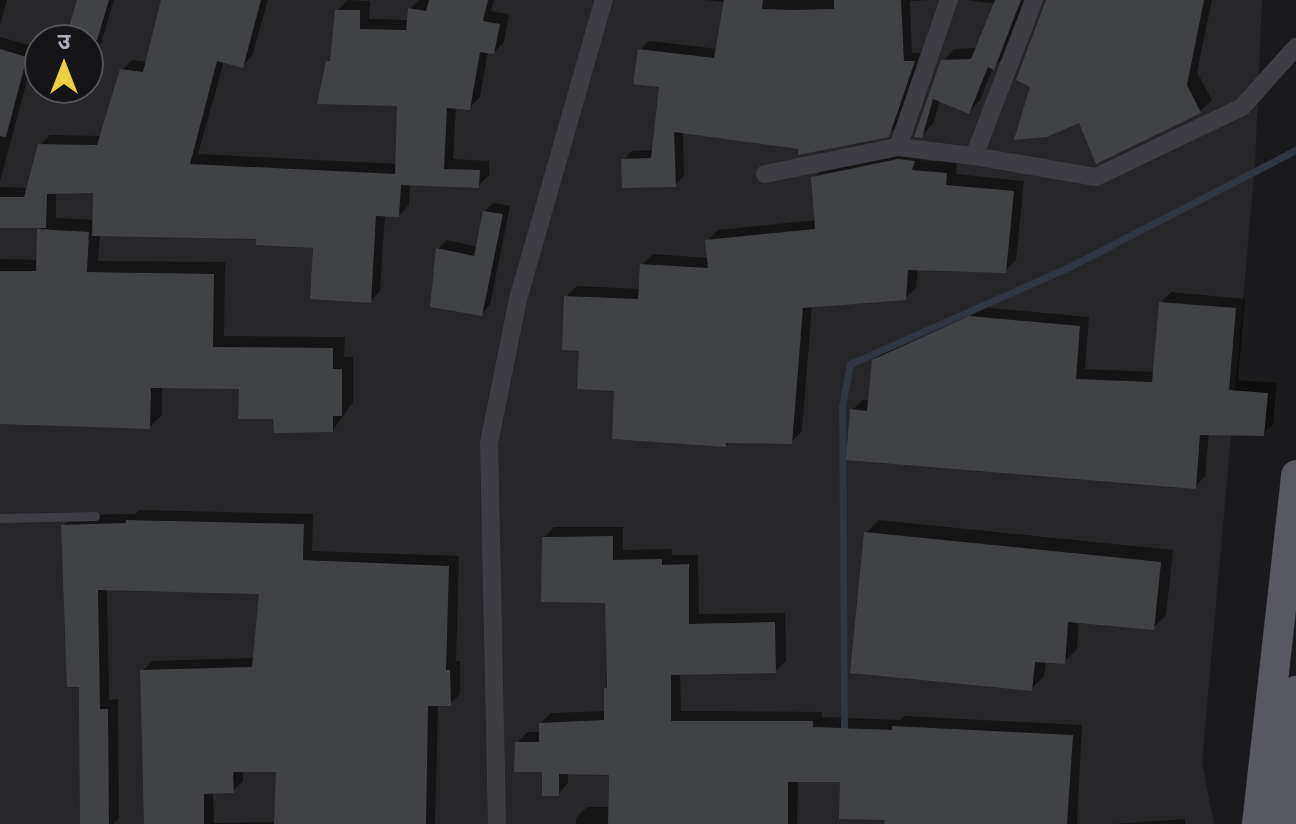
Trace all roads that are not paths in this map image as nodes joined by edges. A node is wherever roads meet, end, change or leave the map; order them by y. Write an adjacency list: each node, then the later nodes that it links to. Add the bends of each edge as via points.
1 (604, 0): 12 (street, via 518,299 489,443)
2 (949, 0): 5 (street)
3 (1034, 0): 6 (street)
4 (1296, 47): 6 (street, via 1242,107 1096,177)
5 (898, 147): 6 (street); 7 (street)
6 (974, 156)
7 (765, 174)
8 (1296, 475): 13 (main road)
9 (95, 516): 10 (lane)
10 (0, 518)
11 (1296, 691): 14 (main road)
12 (497, 824)
13 (1257, 824)
14 (1283, 824)

